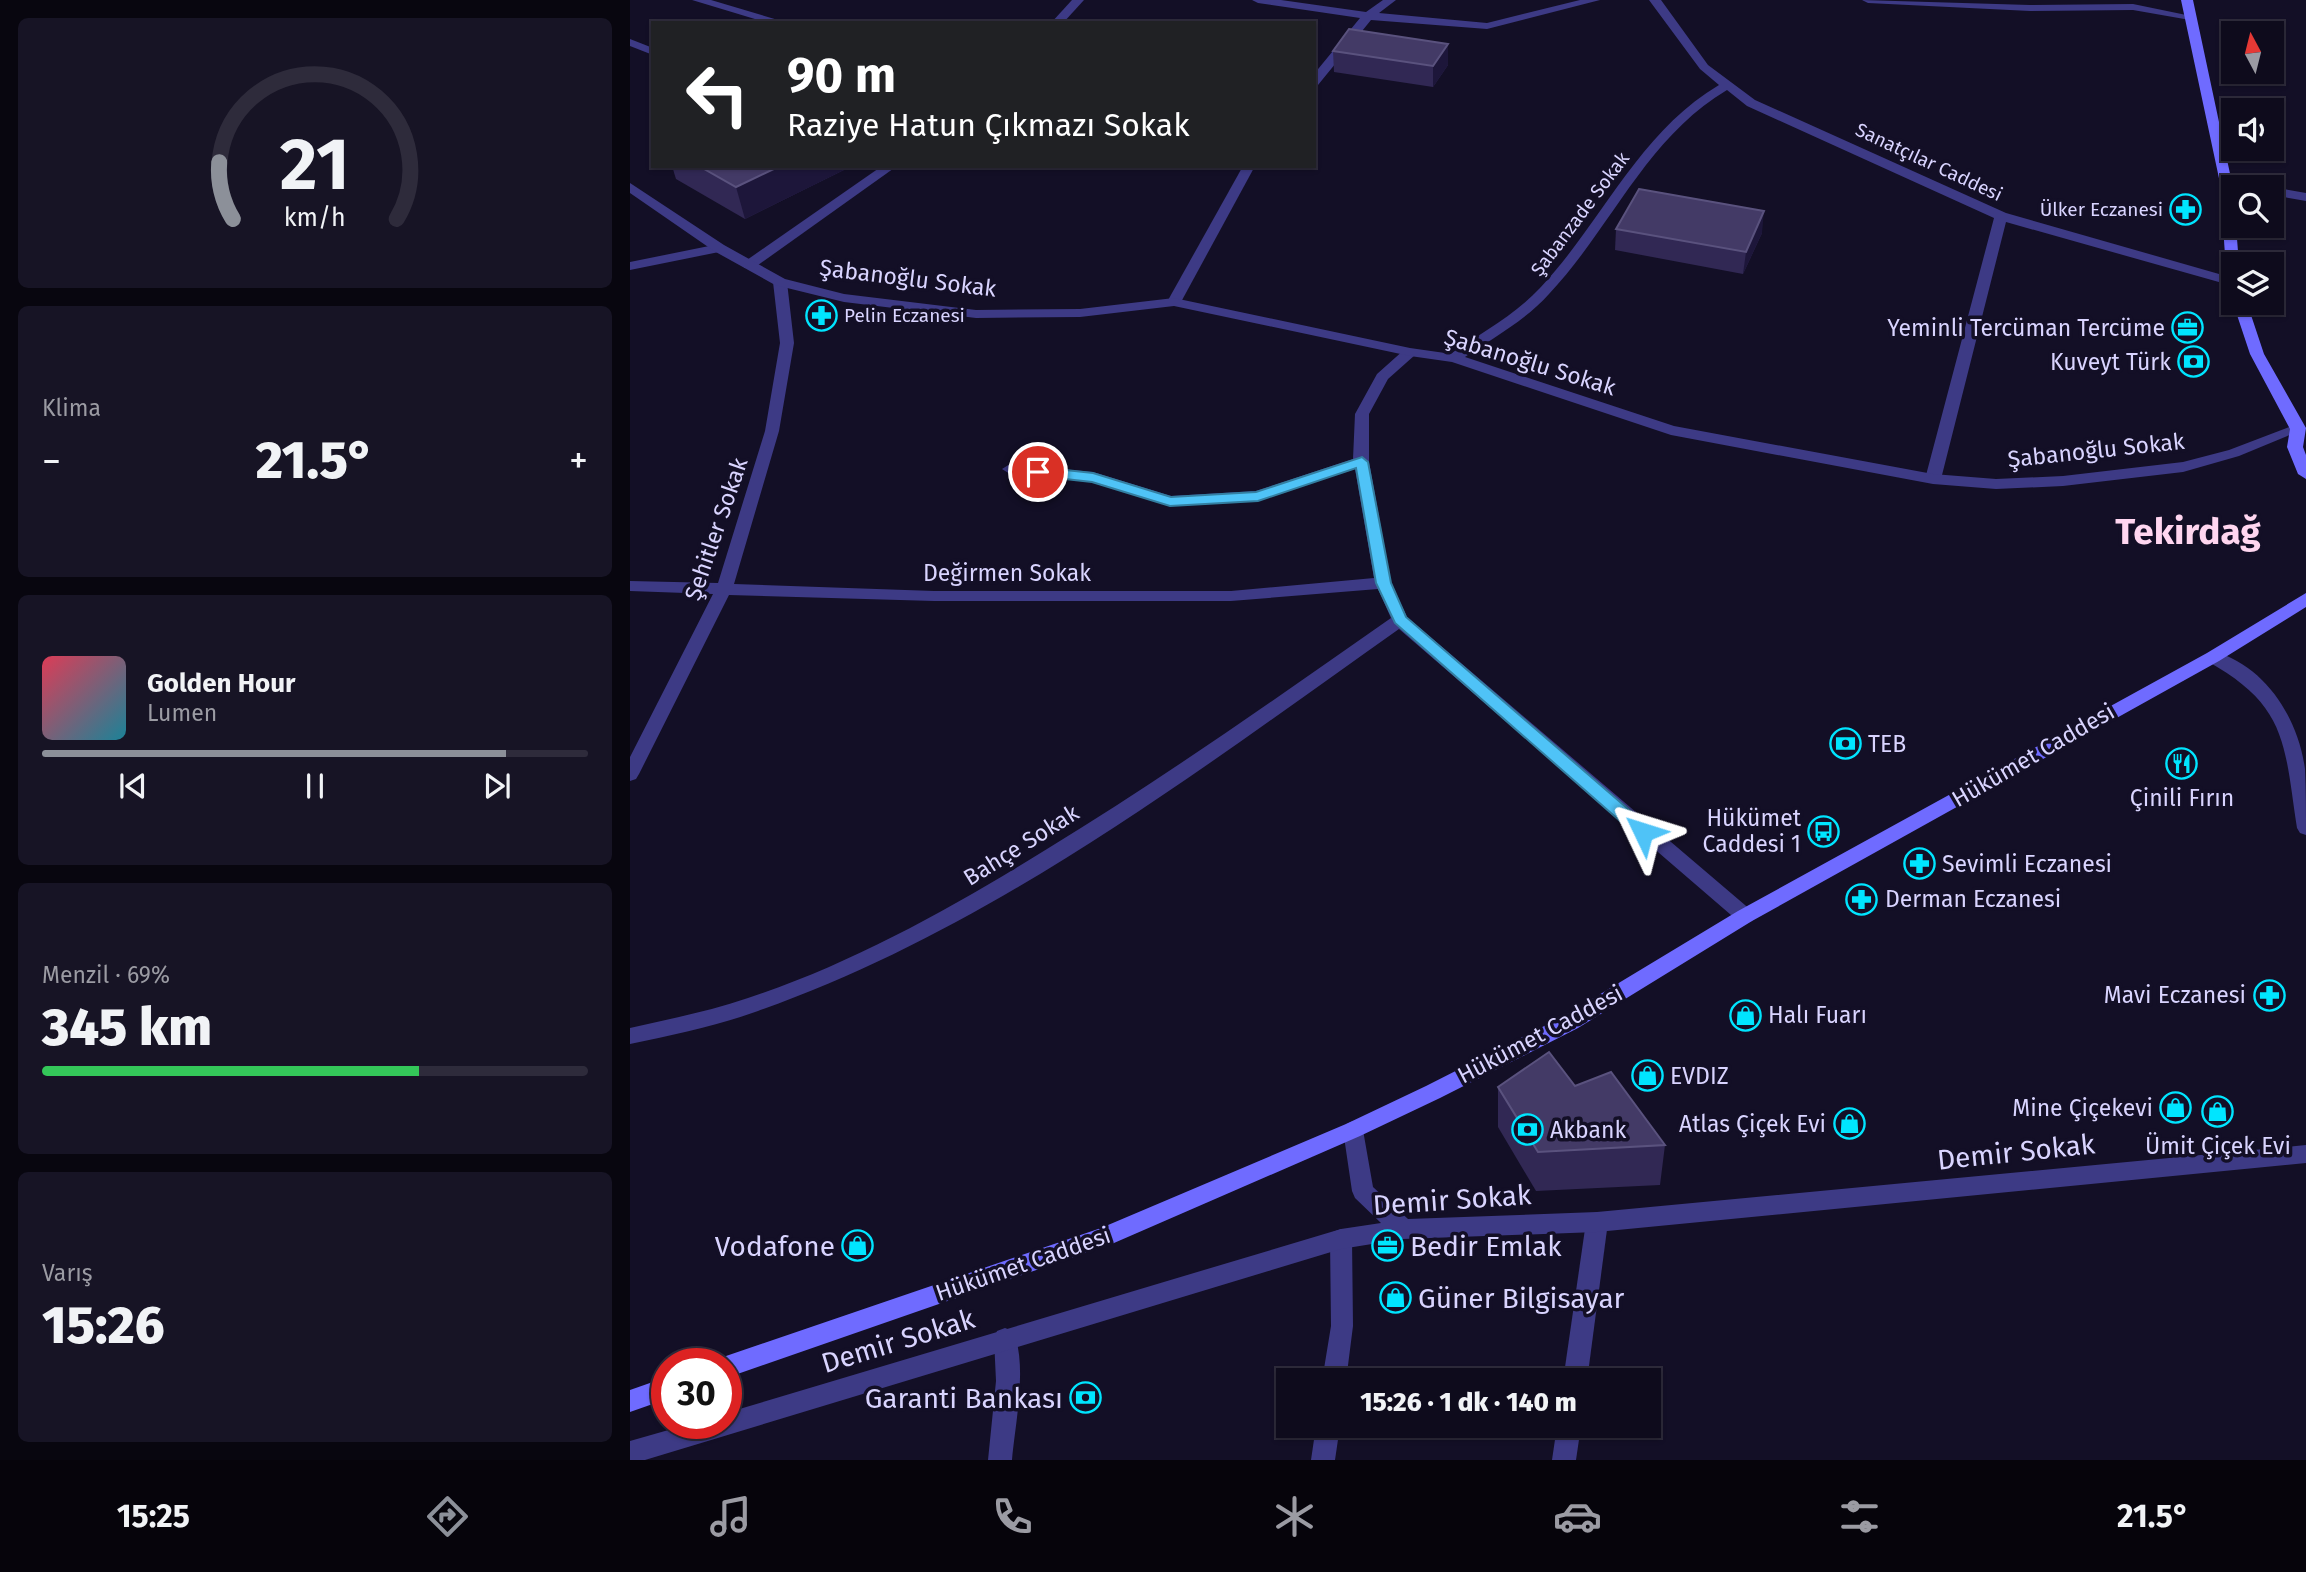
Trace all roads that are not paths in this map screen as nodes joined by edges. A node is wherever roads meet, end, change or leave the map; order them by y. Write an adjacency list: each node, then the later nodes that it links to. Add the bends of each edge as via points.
1 (698, 0): 14 (street)
2 (1078, 0): 15 (street)
3 (1258, 0): 12 (street)
4 (1350, 0): 12 (street)
5 (1390, 0): 12 (street)
6 (1594, 0): 12 (street, via 1487,26)
7 (1655, 0): 19 (street, Sanatçılar Caddesi, via 1704,67)
8 (1868, 0): 11 (street)
9 (2187, 0): 13 (main road)
10 (2129, 3): 11 (street); 13 (street)
11 (2031, 4)
12 (1367, 16): 18 (street)
13 (2190, 17): 22 (main road)
14 (775, 21)
15 (1059, 21)
16 (630, 42): 17 (street)
17 (651, 51)
18 (1316, 80)
19 (1727, 85): 26 (street, Sanatçılar Caddesi, via 1751,103); 35 (street, Şabanzade Sokak, via 1704,96 1672,125 1544,293)
20 (888, 168): 29 (street)
21 (1249, 168): 32 (street)
22 (2224, 175)
23 (630, 187): 27 (street, Şabanoğlu Sokak)
24 (2284, 193): 25 (street)
25 (2306, 197)
26 (2001, 216): 30 (street, Sanatçılar Caddesi); 40 (street)
27 (719, 248): 28 (street); 29 (street, Şabanoğlu Sokak)
28 (630, 265)
29 (749, 265): 31 (street, Şabanoğlu Sokak)
30 (2221, 279)
31 (780, 282): 32 (street, Şabanoğlu Sokak, via 844,298 976,314 1080,313); 43 (street, Şehitler Sokak, via 787,343 772,431)
32 (1174, 302): 34 (street, Şabanoğlu Sokak)
33 (2244, 315): 36 (main road, via 2257,354)
34 (1410, 352): 35 (street, Şabanoğlu Sokak); 37 (street, via 1382,377 1362,415)
35 (1454, 358): 40 (street, Şabanoğlu Sokak, via 1671,430)
36 (2301, 431): 39 (main road, via 2295,447); 40 (street, Şabanoğlu Sokak, via 2183,467 2063,481 1996,484)
37 (1362, 462): 38 (street, via 1258,496 1170,501 1093,477); 41 (street)
38 (1010, 469)
39 (2306, 474)
40 (1933, 480)
41 (1383, 583): 43 (street, Değirmen Sokak, via 1231,596 934,596); 45 (street)
42 (630, 586): 43 (street, Değirmen Sokak)
43 (725, 587): 47 (street, Şehitler Sokak)
44 (2306, 599): 46 (main road, Hükümet Caddesi)
45 (1400, 620): 50 (street); 51 (street, Bahçe Sokak, via 1197,763 989,895 828,978 684,1027)
46 (2213, 657): 49 (street, via 2259,684 2280,710 2290,739); 50 (main road, Hükümet Caddesi)
47 (635, 755): 48 (street, Şehitler Sokak)
48 (630, 774)
49 (2306, 828)
50 (1745, 916): 52 (main road, Hükümet Caddesi, via 1571,1022)
51 (630, 1036)
52 (1353, 1130): 55 (street, via 1363,1191); 58 (main road, Hükümet Caddesi, via 1106,1236)
53 (2306, 1154): 54 (street, Demir Sokak)
54 (1597, 1222): 55 (street, Demir Sokak); 60 (street)
55 (1403, 1229): 56 (street, Demir Sokak)
56 (1340, 1240): 57 (street, Demir Sokak); 59 (street, via 1342,1326)
57 (1005, 1339): 65 (street, Demir Sokak); 66 (street, via 1008,1381)
58 (742, 1361)
59 (1336, 1368)
60 (1577, 1368)
61 (651, 1394): 62 (main road)
62 (630, 1401)
63 (1326, 1438): 67 (street)
64 (1567, 1438): 68 (street)
65 (644, 1454)
66 (1000, 1460)
67 (1323, 1460)
68 (1564, 1460)

